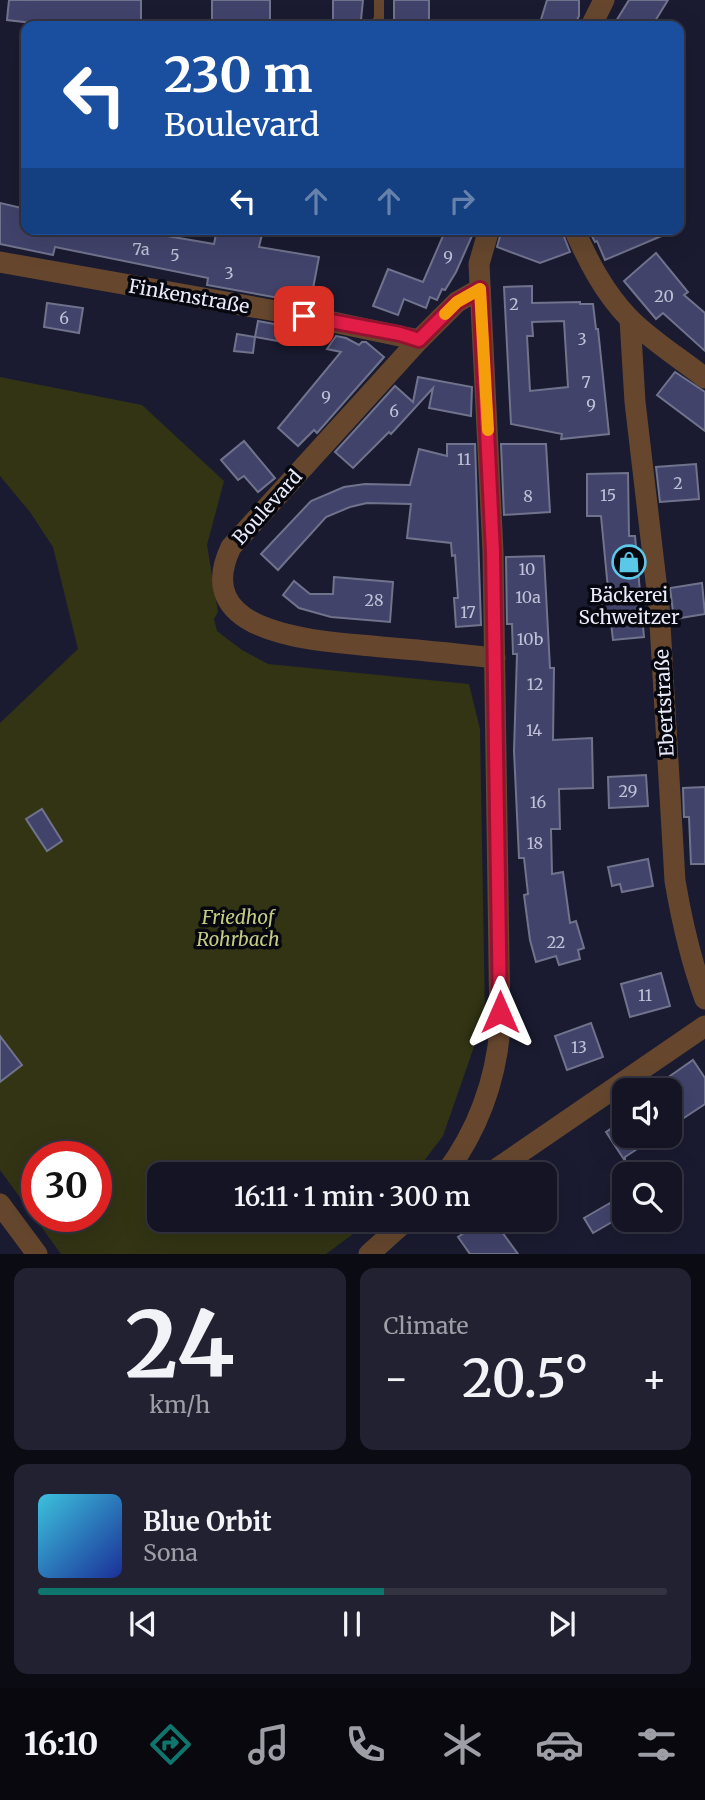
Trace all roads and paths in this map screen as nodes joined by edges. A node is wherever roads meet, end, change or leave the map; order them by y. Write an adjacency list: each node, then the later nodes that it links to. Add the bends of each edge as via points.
1 (379, 0): 3 (lane)
2 (604, 0): 4 (street)
3 (378, 21)
4 (594, 21)
5 (487, 235): 8 (street)
6 (577, 235): 9 (street, via 598,280)
7 (0, 262): 10 (street, Finkenstraße)
8 (480, 289): 10 (street, Boulevard, via 457,302); 12 (street)
9 (630, 319): 11 (street); 13 (street, Ebertstraße, via 659,607 675,881)
10 (419, 340): 12 (street, Boulevard, via 231,547 223,563 228,601 243,617 296,638)
11 (705, 378)
12 (495, 658): 15 (street, via 498,1058 474,1126)
13 (705, 999)
14 (705, 1026): 16 (street)
15 (454, 1162)
16 (507, 1162)
17 (0, 1204): 19 (street)
18 (394, 1232): 20 (street)
19 (37, 1254)
20 (369, 1254)

